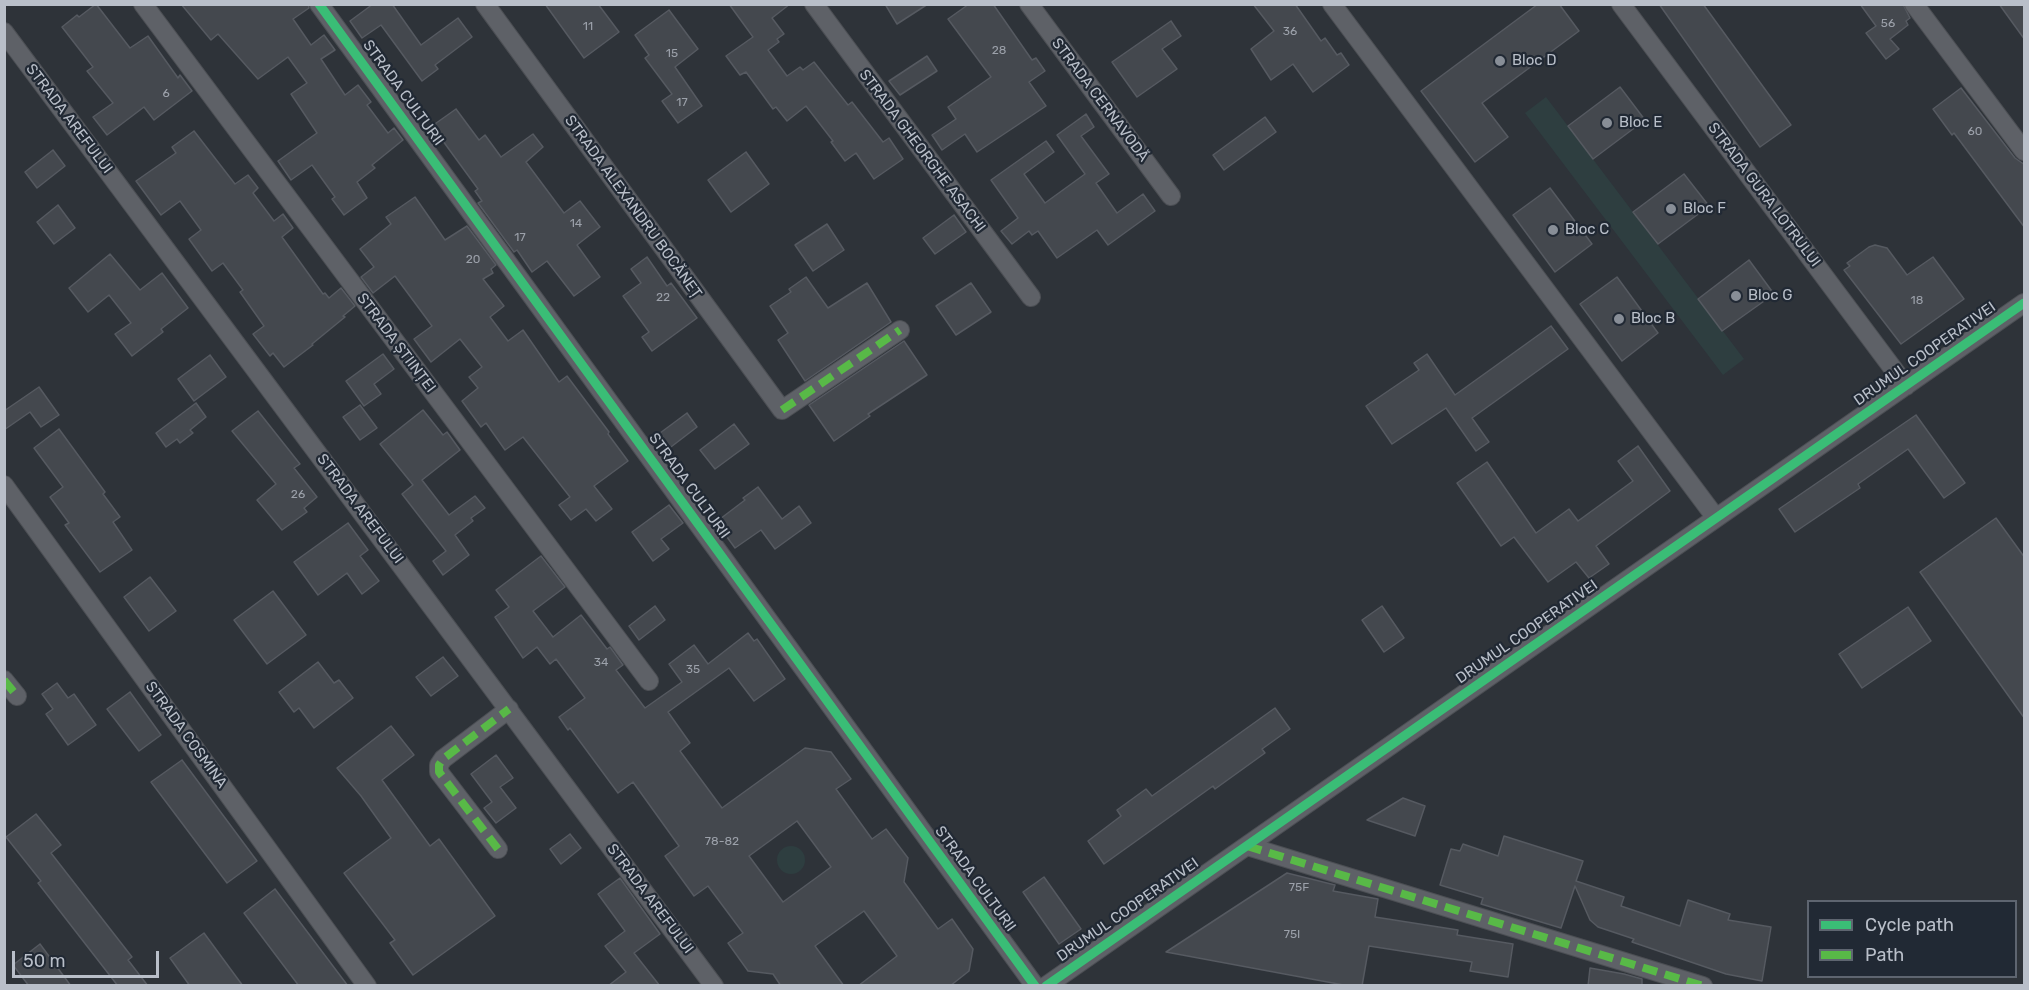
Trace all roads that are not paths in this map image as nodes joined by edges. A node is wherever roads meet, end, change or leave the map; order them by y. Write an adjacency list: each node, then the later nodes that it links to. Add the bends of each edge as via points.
1 (143, 4): 19 (street, STRADA ȘTIINȚEI)
2 (319, 4): 26 (street, STRADA CULTURII)
3 (484, 4): 14 (street, STRADA ALEXANDRU BOCĂNEȚ, via 782,410)
4 (814, 4): 12 (street, STRADA GHEORGHE ASACHI)
5 (1029, 4): 11 (street, STRADA CERNAVODĂ)
6 (1332, 4): 17 (street)
7 (1621, 4): 15 (street, STRADA GURA LOTRULUI)
8 (1914, 4): 10 (street)
9 (4, 32): 21 (street, STRADA AREFULUI)
10 (2025, 151)
11 (1171, 196)
12 (1031, 297)
13 (2025, 303): 15 (street, DRUMUL COOPERATIVEI)
14 (900, 330)
15 (1906, 386): 17 (street, DRUMUL COOPERATIVEI)
16 (4, 485): 24 (street, STRADA COSMINA)
17 (1716, 518): 22 (street, DRUMUL COOPERATIVEI)
18 (4, 680): 20 (street)
19 (649, 681)
20 (17, 696)
21 (509, 709): 23 (street, via 439,765 439,772); 25 (street, STRADA AREFULUI)
22 (1247, 846): 27 (street, DRUMUL COOPERATIVEI); 28 (street)
23 (498, 849)
24 (367, 986)
25 (714, 986)
26 (1035, 986)
27 (1046, 986)
28 (1703, 986)

